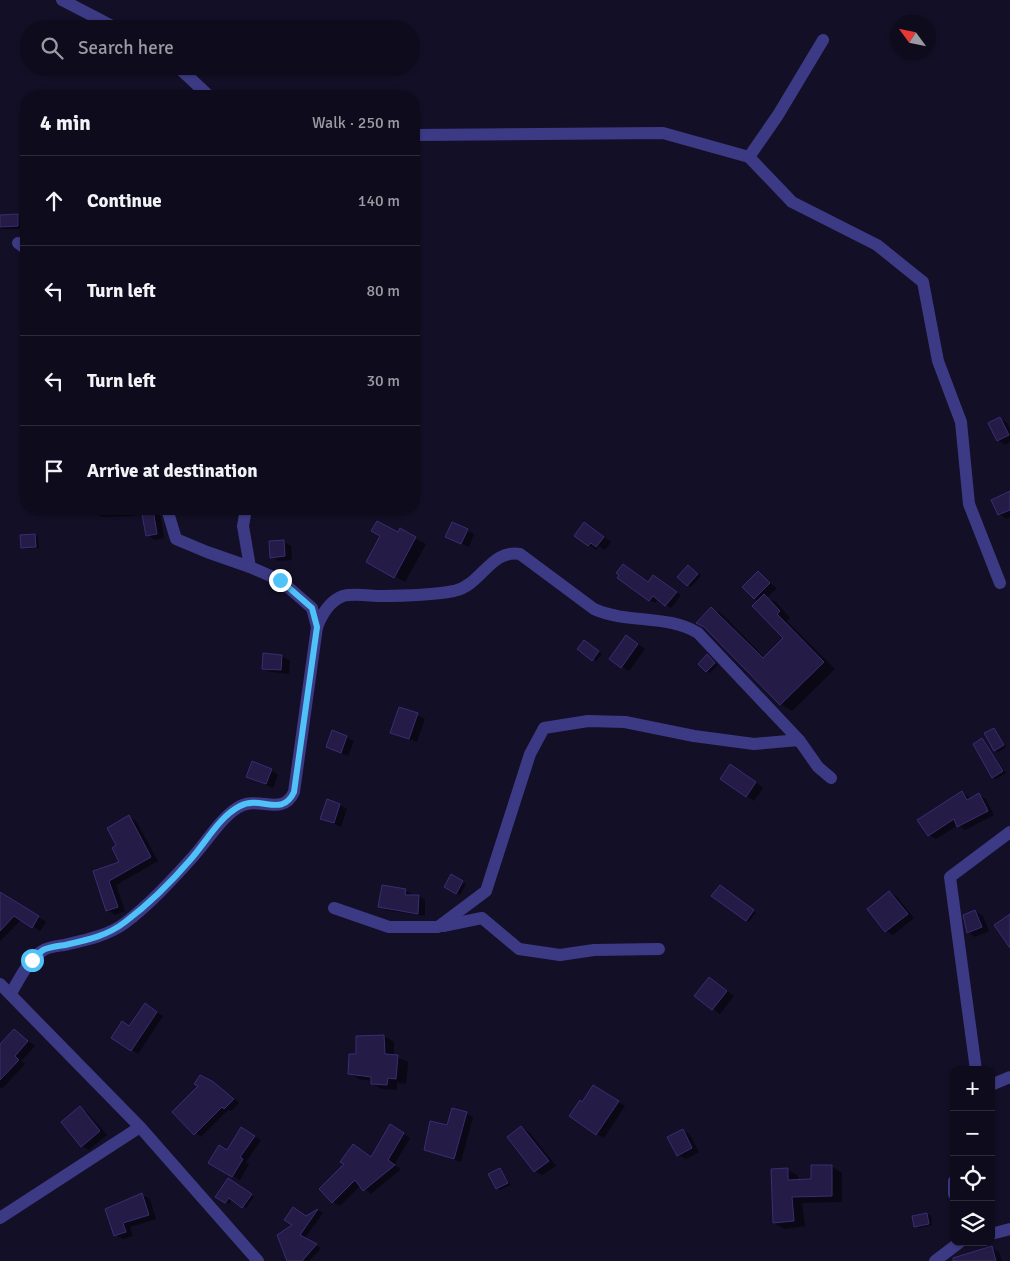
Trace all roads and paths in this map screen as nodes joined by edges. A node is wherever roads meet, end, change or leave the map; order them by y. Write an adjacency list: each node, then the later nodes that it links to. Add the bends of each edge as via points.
1 (62, 0): 2 (street)
2 (101, 20)
3 (823, 40): 7 (street)
4 (186, 75): 5 (street)
5 (203, 90)
6 (420, 134): 7 (street, via 663,133)
7 (749, 157): 11 (street, via 792,202 877,245 923,282 938,361 961,422 969,504)
8 (169, 515): 10 (street, via 176,539)
9 (245, 515): 10 (street, via 243,526)
10 (250, 567): 12 (street, via 280,580 312,608)
11 (1000, 584)
12 (317, 627): 13 (street, via 326,609 344,596 399,596 454,590 468,586 499,556 510,552 520,554 594,609 606,614 673,622 698,633); 20 (street, via 294,792 289,802 282,805 252,803 231,812 140,911 110,932 44,949 32,960)
13 (799, 740): 14 (street, via 818,767); 17 (street, via 754,744 625,722 588,721 544,728 530,754 486,891)
14 (831, 778)
15 (1010, 832): 21 (street, via 950,877)
16 (334, 908): 17 (street, via 389,927)
17 (438, 928): 18 (street, via 482,918 519,949 560,955 594,950)
18 (659, 949)
19 (0, 984): 20 (street)
20 (10, 993): 24 (street)
21 (975, 1066)
22 (1010, 1077): 23 (street)
23 (995, 1083)
24 (140, 1126): 25 (street); 29 (street)
25 (0, 1218)
26 (1010, 1228): 27 (street)
27 (995, 1233)
28 (955, 1246): 30 (street)
29 (258, 1261)
30 (935, 1261)

